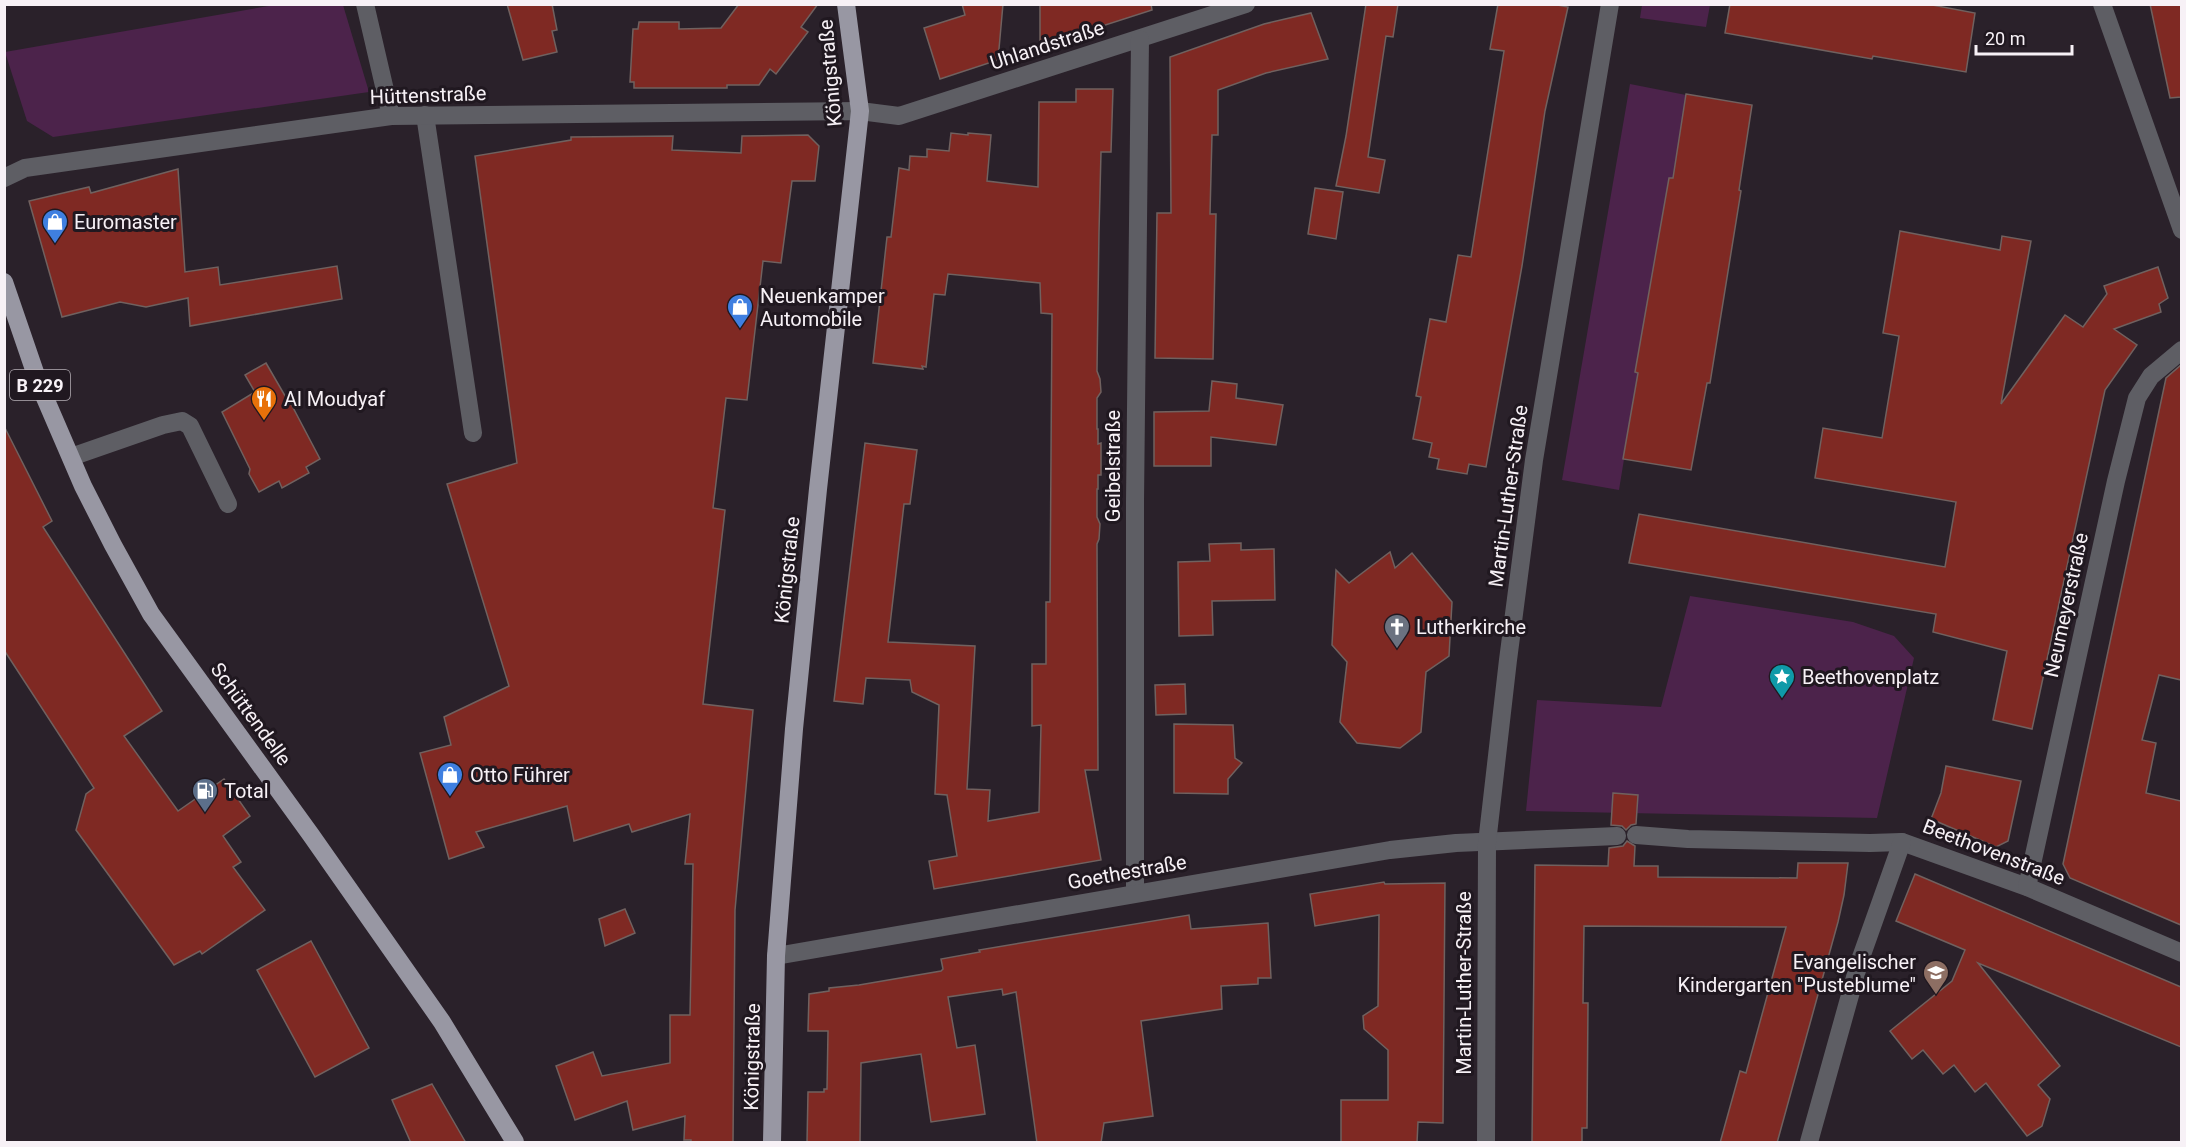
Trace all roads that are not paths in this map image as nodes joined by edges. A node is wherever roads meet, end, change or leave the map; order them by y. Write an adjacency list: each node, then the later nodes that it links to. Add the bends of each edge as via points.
1 (364, 4): 9 (street)
2 (846, 4): 7 (main road, Königstraße)
3 (1246, 4): 6 (street, Uhlandstraße)
4 (1610, 4): 20 (street, Martin-Luther-Straße, via 1534,460)
5 (2102, 4): 11 (street)
6 (1140, 39): 7 (street, Uhlandstraße, via 899,116); 22 (street, Geibelstraße)
7 (860, 111): 8 (street, Hüttenstraße); 24 (main road, Königstraße, via 803,638)
8 (425, 115): 9 (street, Hüttenstraße); 14 (street)
9 (391, 116): 10 (street, Hüttenstraße, via 25,168)
10 (4, 178)
11 (2181, 230)
12 (4, 282): 15 (main road, Schüttendelle / B 229, via 39,384)
13 (2181, 350): 21 (street, Neumeyerstraße, via 2151,376 2137,398)
14 (473, 434)
15 (71, 457): 16 (street, via 182,421 190,426); 25 (main road, Schüttendelle / B 229, via 151,614 442,1022)
16 (228, 504)
17 (1636, 835): 19 (street, Beethovenstraße, via 1699,840)
18 (1617, 836): 20 (street)
19 (1902, 842): 21 (street, Beethovenstraße); 28 (street, via 1859,963)
20 (1487, 843): 22 (street, Goethestraße, via 1390,850); 27 (street, Martin-Luther-Straße)
21 (2027, 887): 23 (street, Beethovenstraße)
22 (1135, 893): 24 (street, Goethestraße)
23 (2181, 953)
24 (776, 956): 26 (main road, Königstraße)
25 (515, 1143)
26 (772, 1143)
27 (1486, 1143)
28 (1809, 1143)

